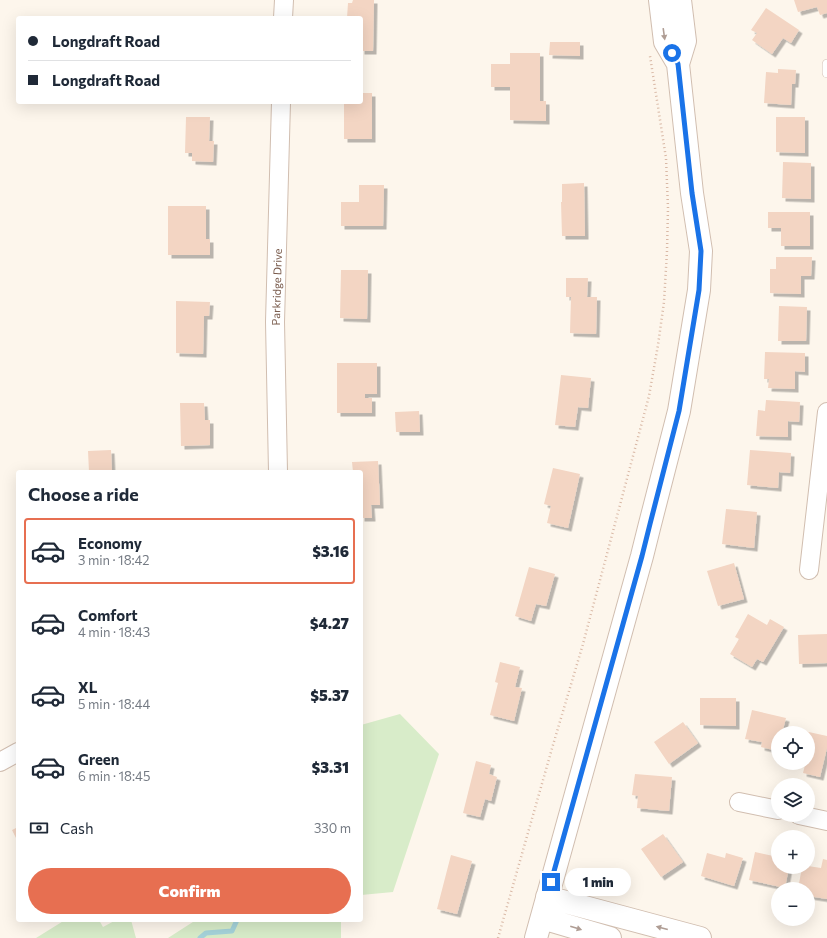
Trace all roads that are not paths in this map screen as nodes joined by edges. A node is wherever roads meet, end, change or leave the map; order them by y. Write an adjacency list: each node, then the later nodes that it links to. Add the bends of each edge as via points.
1 (284, 0): 4 (street)
2 (660, 0): 5 (street, one-way to 5, via 665,42)
3 (680, 0): 5 (street, via 684,41)
4 (284, 16)
5 (678, 64): 18 (street, via 701,251 699,290 679,411 642,556)
6 (827, 64): 7 (lane)
7 (827, 73)
8 (281, 104): 10 (street, Parkridge Drive, via 276,322)
9 (827, 412): 11 (street)
10 (278, 470)
11 (809, 570)
12 (16, 753): 13 (street)
13 (0, 762)
14 (739, 802): 15 (street)
15 (771, 809)
16 (815, 818): 17 (street)
17 (827, 821)
18 (542, 918): 19 (street, one-way to 19); 20 (street, one-way to 18)
19 (610, 938)
20 (700, 938)

